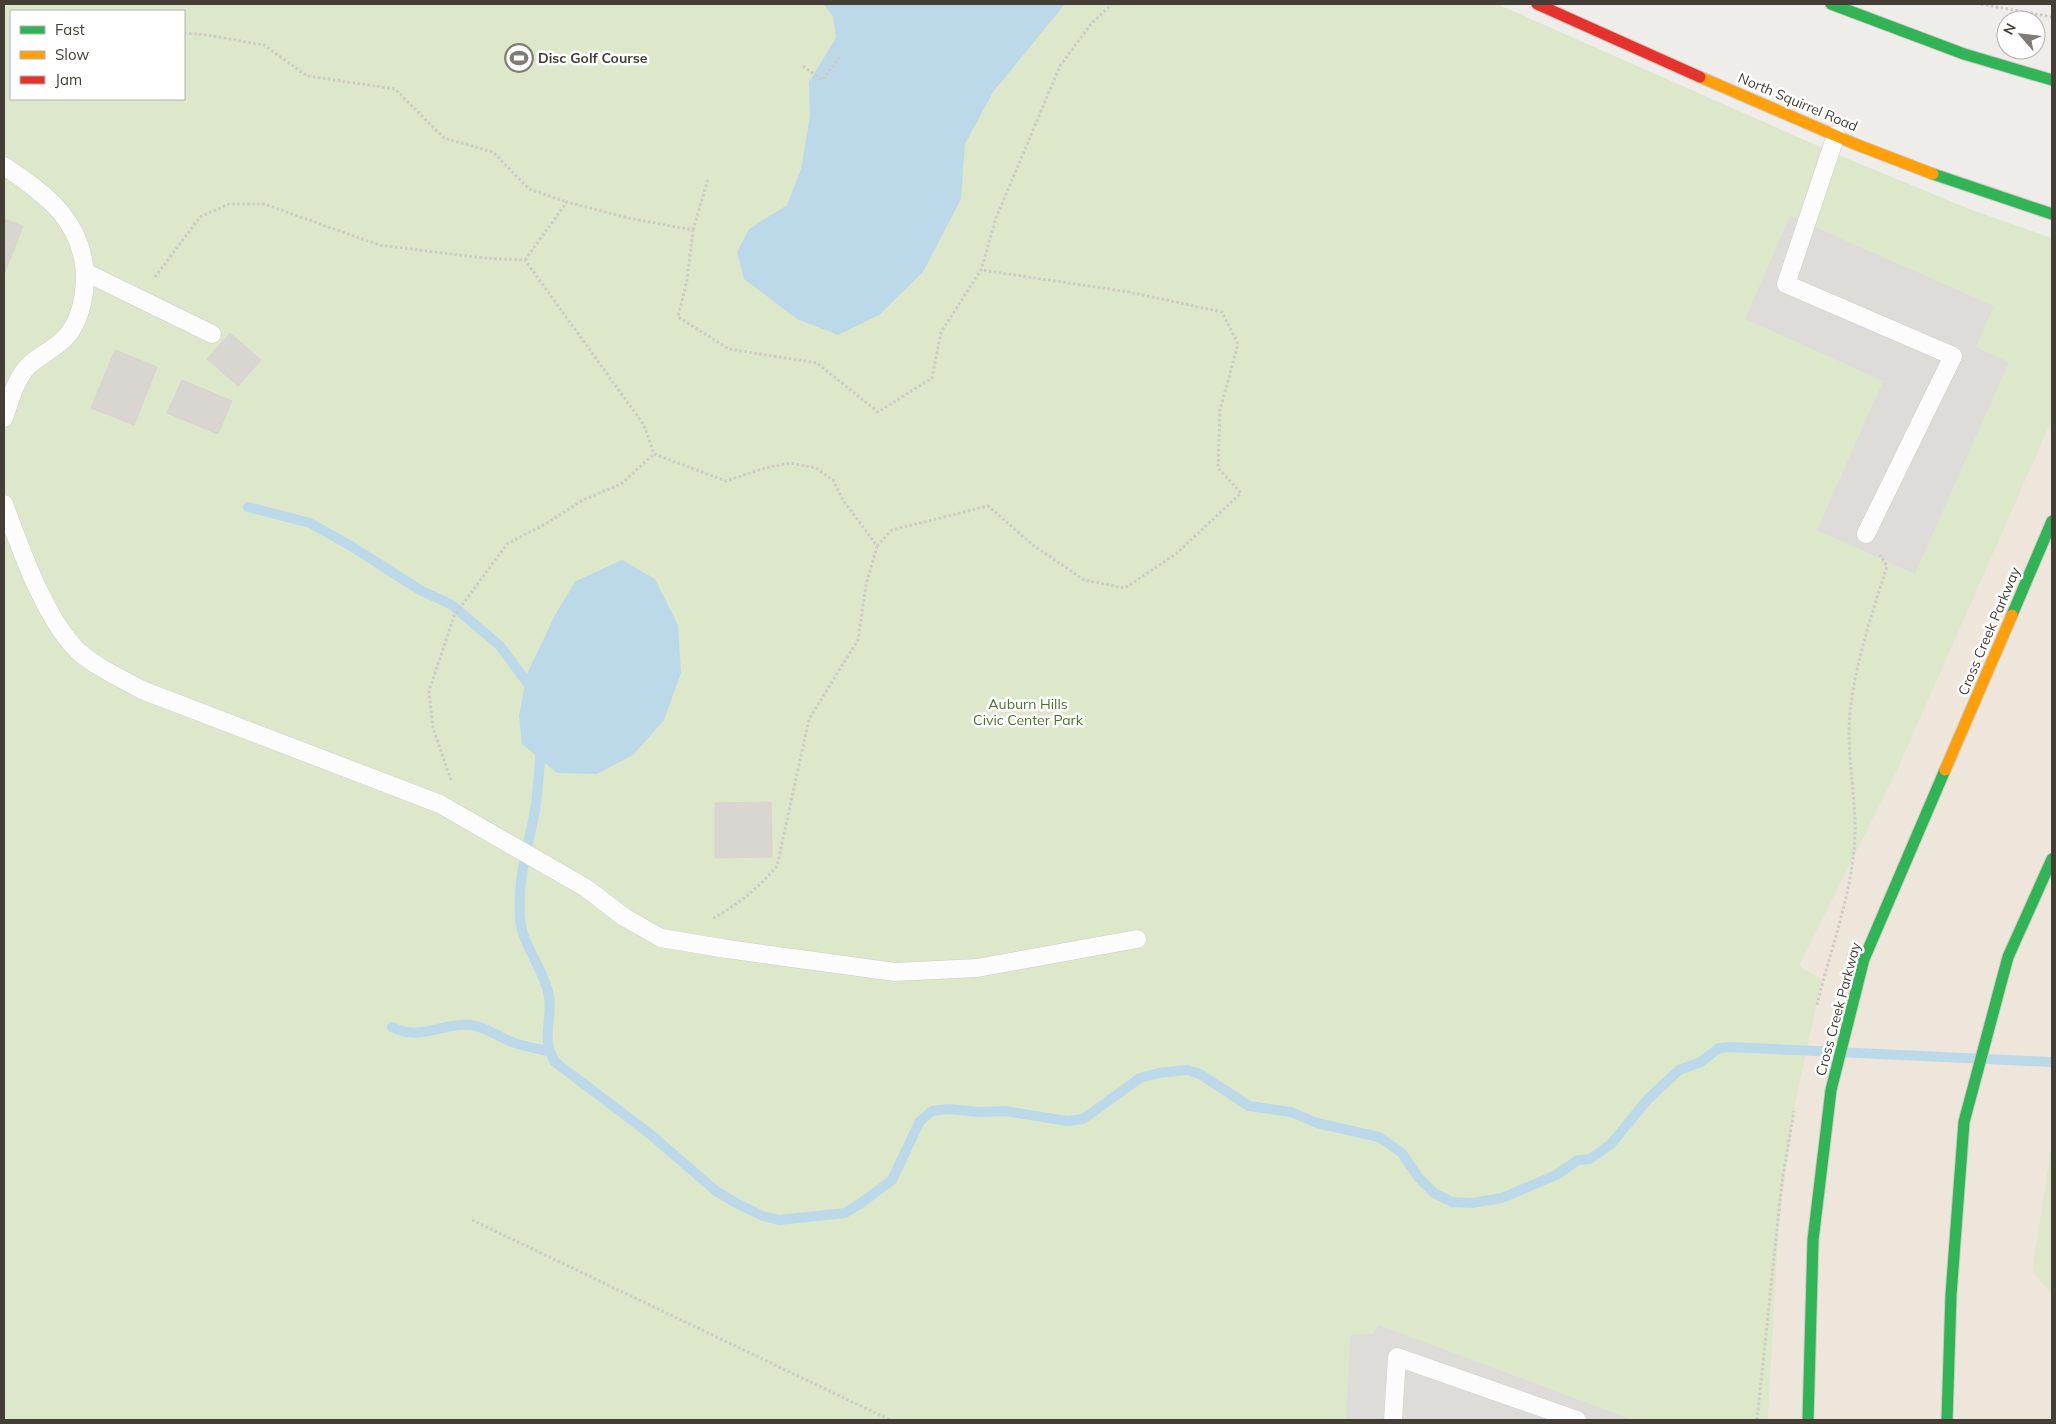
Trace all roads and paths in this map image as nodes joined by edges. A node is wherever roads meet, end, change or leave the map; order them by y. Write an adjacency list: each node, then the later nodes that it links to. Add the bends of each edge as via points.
1 (1112, 4): 17 (path, via 1090,25 1060,66 996,218)
2 (1537, 4): 10 (street, North Squirrel Road)
3 (1831, 4): 9 (street, via 1964,54)
4 (1981, 4): 5 (path)
5 (2052, 17)
6 (185, 33): 13 (path, via 264,45 306,76 395,89 444,138 493,152 529,189)
7 (841, 56): 8 (path, via 822,80)
8 (803, 66)
9 (2052, 80)
10 (1836, 136): 14 (street, North Squirrel Road, via 1952,181); 25 (lane, via 1786,284 1953,356)
11 (4, 166): 18 (lane, via 41,193 70,223 80,242)
12 (708, 179): 15 (path)
13 (567, 202): 15 (path); 16 (path)
14 (2052, 214)
15 (693, 230): 17 (path, via 687,280 678,316 729,349 817,363 878,412 932,378 941,332)
16 (525, 260): 19 (path, via 379,245 264,204 229,204 200,217); 22 (path, via 644,425)
17 (981, 270): 26 (path, via 1129,292 1222,312 1238,344 1220,410 1218,468 1241,493 1177,553 1125,588 1084,580 1033,545 988,506 892,530)
18 (85, 272): 19 (lane); 21 (lane, via 84,291 72,330 19,378)
19 (142, 298): 20 (lane)
20 (212, 334)
21 (4, 418)
22 (654, 454): 26 (path, via 726,481 790,463 816,468 833,480 843,500); 27 (path, via 621,484 583,500 547,524 507,544 454,616 429,691 433,728 451,780)
23 (4, 504): 27 (lane, via 21,548 59,626 77,649 99,666 142,690)
24 (2052, 521): 38 (street, Cross Creek Parkway, via 1864,959 1831,1090 1813,1240)
25 (1866, 534): 31 (path, via 1887,566 1863,642 1850,713 1850,781 1855,835 1847,891)
26 (877, 546): 30 (path, via 866,586 858,640 809,719 777,866 764,882 730,909)
27 (440, 804): 30 (lane, via 586,888 624,917 661,938)
28 (2052, 859): 39 (street, via 2008,957 1964,1122 1951,1295)
29 (1137, 939): 30 (lane, via 977,968 895,972)
30 (675, 941)
31 (1815, 1015)
32 (1794, 1110): 37 (path, via 1782,1182)
33 (472, 1220): 34 (path)
34 (890, 1420)
35 (1392, 1420): 36 (lane, via 1396,1357)
36 (1578, 1420)
37 (1758, 1420)
38 (1808, 1420)
39 (1947, 1420)

